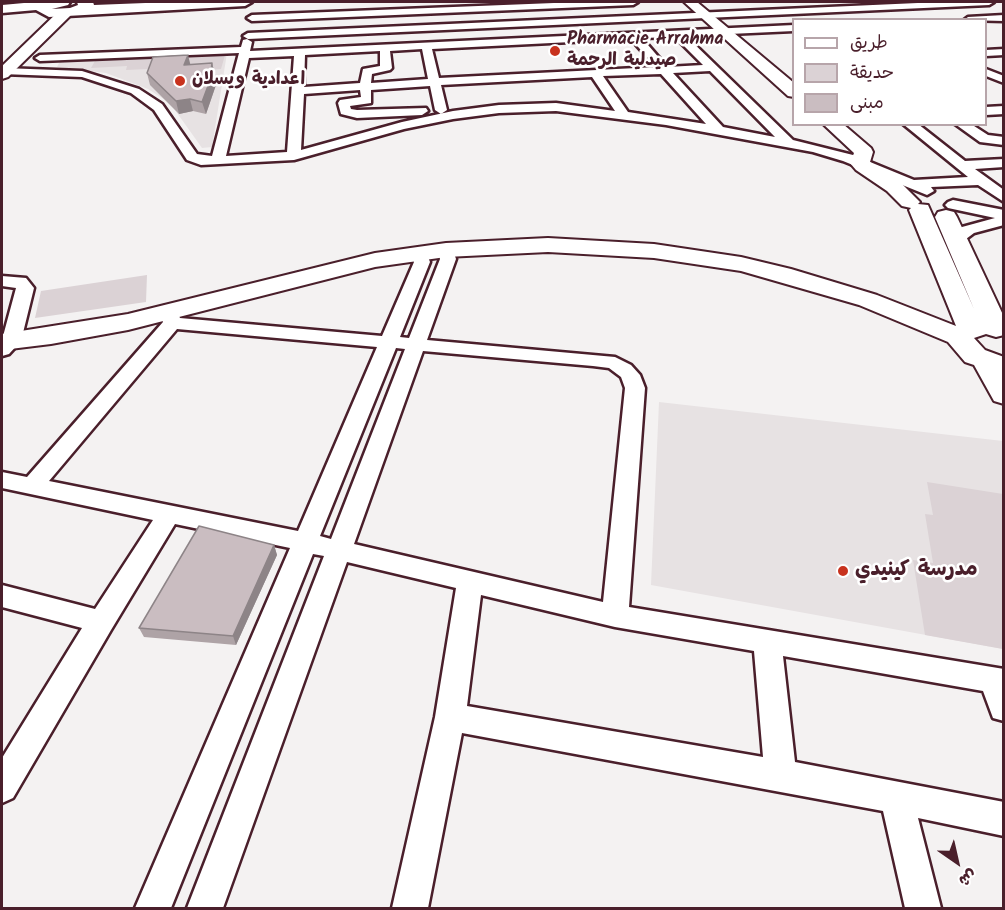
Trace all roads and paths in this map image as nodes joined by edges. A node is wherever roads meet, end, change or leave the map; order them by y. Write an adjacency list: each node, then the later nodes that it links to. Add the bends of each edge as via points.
1 (166, 2): 7 (main road)
2 (245, 2): 7 (main road)
3 (633, 2): 15 (street)
4 (690, 2): 10 (street)
5 (969, 2): 6 (street); 10 (street)
6 (989, 2)
7 (64, 6): 9 (main road); 29 (street)
8 (265, 6): 15 (street, via 254,8)
9 (2, 10)
10 (705, 10): 15 (street); 18 (street)
11 (438, 17): 15 (street)
12 (989, 18): 13 (street); 14 (street)
13 (1004, 18)
14 (1004, 26)
15 (250, 27): 25 (street)
16 (792, 28): 17 (street)
17 (780, 29): 18 (street); 20 (street)
18 (728, 31): 19 (street); 39 (street); 44 (street)
19 (678, 34): 23 (street); 31 (street)
20 (792, 37)
21 (426, 46): 22 (street); 23 (street); 41 (street)
22 (385, 48): 26 (street, via 343,54); 36 (street, via 386,68)
23 (641, 48): 24 (street); 33 (street)
24 (532, 51)
25 (244, 52): 26 (street); 30 (street); 61 (street)
26 (300, 52): 45 (street)
27 (1004, 52): 28 (street)
28 (987, 53)
29 (8, 65): 30 (street); 30 (street)
30 (45, 66): 61 (street, via 94,76 135,91 158,107 192,157)
31 (713, 68): 33 (street); 59 (street)
32 (1004, 68): 34 (street)
33 (663, 70): 38 (street); 57 (street)
34 (987, 70)
35 (354, 71): 36 (street)
36 (367, 71): 42 (street)
37 (987, 71): 40 (street)
38 (595, 73): 43 (street); 52 (street)
39 (792, 79)
40 (1004, 80)
41 (433, 82): 42 (street); 46 (street); 48 (street)
42 (364, 86): 45 (street); 47 (street)
43 (532, 86): 46 (street); 46 (street); 52 (street)
44 (792, 90)
45 (297, 91): 60 (street)
46 (487, 92): 48 (street); 60 (street, via 422,121)
47 (367, 100): 51 (street, via 394,101); 51 (street, via 344,103 345,111)
48 (441, 110): 51 (street)
49 (1004, 110): 50 (street)
50 (987, 111)
51 (394, 112)
52 (623, 114): 57 (street)
53 (834, 126): 62 (street, via 864,152)
54 (848, 126): 66 (street)
55 (912, 126): 64 (street)
56 (964, 126): 58 (street, via 985,140)
57 (718, 130): 59 (street)
58 (1004, 141)
59 (788, 142): 62 (street)
60 (294, 156): 61 (street)
61 (218, 161)
62 (860, 163): 66 (street, via 903,194)
63 (1004, 163): 64 (street)
64 (964, 165): 65 (street)
65 (998, 189): 66 (street)
66 (929, 200): 67 (street); 69 (street); 74 (street)
67 (1004, 215)
68 (1004, 220): 69 (street, via 968,230)
69 (956, 239): 74 (street)
70 (446, 250): 71 (street); 74 (street, via 548,245 699,256 741,264 912,316); 77 (street, via 448,260)
71 (419, 253): 73 (street, via 329,270); 75 (street, via 422,262)
72 (2, 280): 76 (street, via 20,282 25,288)
73 (171, 318): 75 (street); 76 (street); 81 (street)
74 (983, 332): 78 (street, via 966,350)
75 (389, 342): 77 (street); 83 (street)
76 (5, 344)
77 (416, 345): 84 (street); 87 (street, via 605,361 615,363 630,375 634,388)
78 (995, 364): 79 (street)
79 (1004, 394)
80 (2, 480): 81 (street)
81 (32, 486): 82 (street)
82 (170, 513): 83 (street); 88 (street)
83 (305, 543): 84 (street); 97 (street)
84 (339, 550): 85 (street); 98 (street)
85 (470, 582): 87 (street); 92 (street)
86 (2, 596): 88 (street)
87 (615, 616): 89 (street)
88 (101, 622): 94 (street)
89 (767, 642): 90 (street); 93 (street)
90 (998, 681): 91 (street)
91 (1004, 708)
92 (450, 717): 93 (street); 99 (street)
93 (781, 775): 95 (street)
94 (2, 787)
95 (896, 798): 96 (street); 100 (street)
96 (1004, 819)
97 (153, 909)
98 (204, 909)
99 (410, 909)
100 (923, 909)

